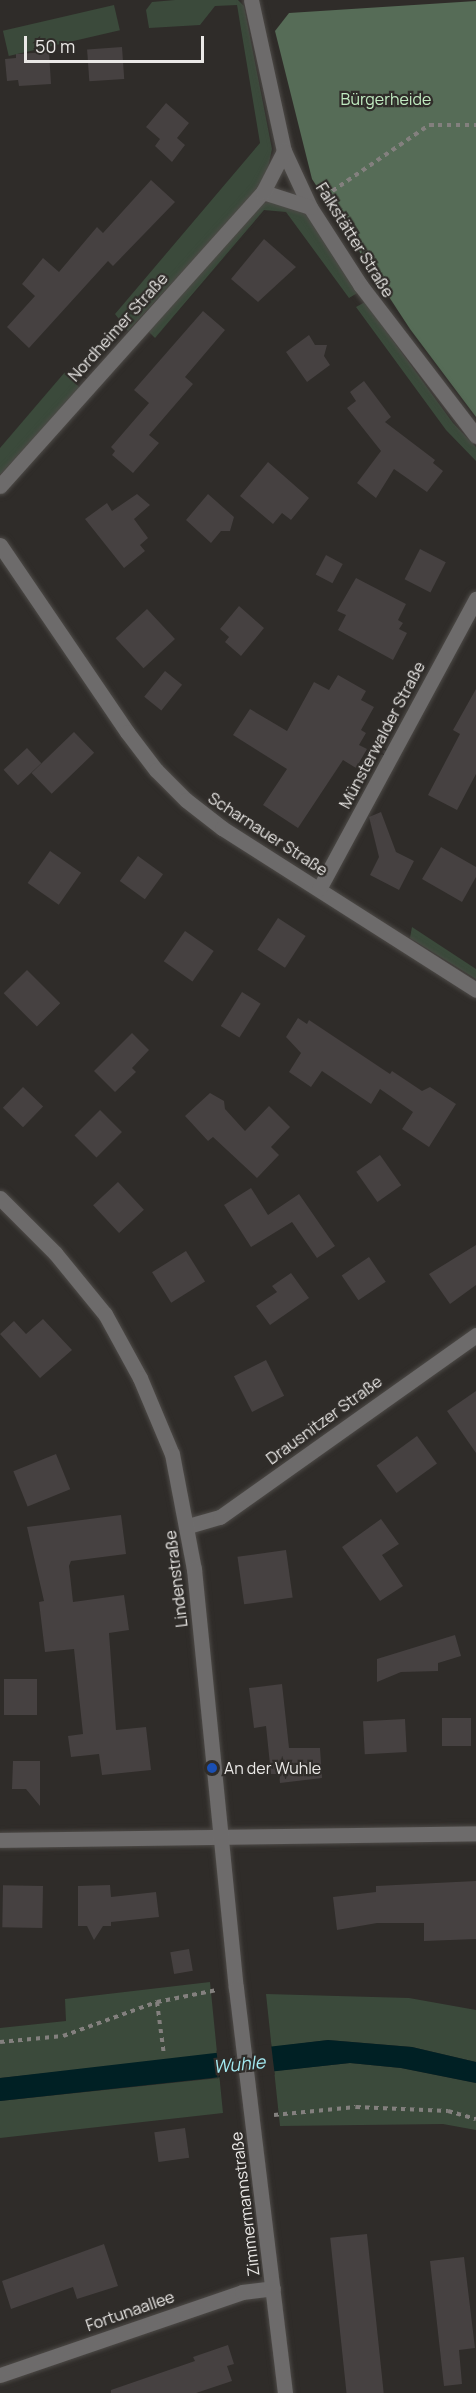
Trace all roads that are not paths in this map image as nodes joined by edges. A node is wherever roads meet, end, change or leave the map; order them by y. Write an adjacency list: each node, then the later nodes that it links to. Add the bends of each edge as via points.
1 (251, 0): 2 (street, Falkstätter Straße)
2 (284, 151): 3 (street, Nordheimer Straße); 4 (street, Falkstätter Straße)
3 (263, 192): 4 (street); 6 (street, Nordheimer Straße)
4 (310, 207): 5 (street, Falkstätter Straße, via 361,286)
5 (476, 436)
6 (0, 486)
7 (0, 545): 9 (street, Scharnauer Straße, via 156,770 222,828)
8 (476, 598): 9 (street, Münsterwalder Straße)
9 (319, 889): 10 (street, Scharnauer Straße)
10 (476, 990)
11 (0, 1198): 13 (street, Lindenstraße, via 55,1253 105,1314 140,1378 172,1454)
12 (476, 1335): 13 (street, Drausnitzer Straße, via 220,1517)
13 (188, 1526): 15 (street, Lindenstraße)
14 (476, 1833): 15 (street)
15 (220, 1836): 16 (street); 17 (street, Lindenstraße)
16 (0, 1840)
17 (239, 2011): 18 (street, Zimmermannstraße)
18 (273, 2288): 19 (street, Fortunaallee, via 242,2292); 20 (street, Zimmermannstraße)
19 (0, 2374)
20 (285, 2393)

